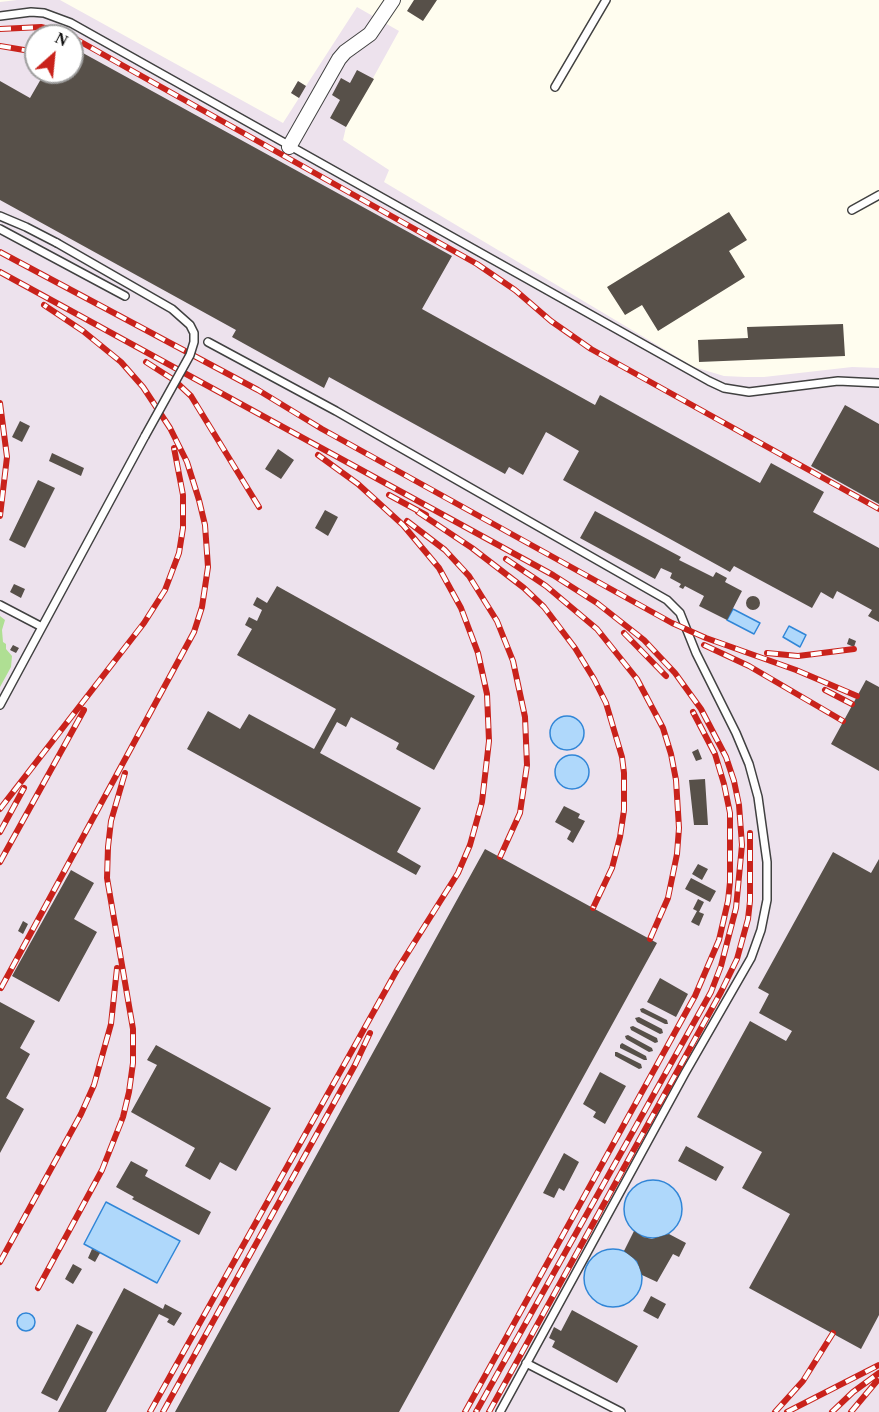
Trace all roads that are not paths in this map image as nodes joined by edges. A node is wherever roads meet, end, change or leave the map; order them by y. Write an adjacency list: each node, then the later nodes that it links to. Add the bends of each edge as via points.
1 (393, 0): 5 (street, via 370,34 339,59)
2 (606, 0): 4 (lane)
3 (0, 16): 5 (lane, via 31,12 58,17)
4 (555, 87)
5 (289, 147): 12 (lane, via 716,384 749,392 838,381)
6 (879, 195): 7 (lane)
7 (852, 210)
8 (0, 216): 14 (lane, bridge, via 57,243 172,309 194,333 190,356)
9 (0, 229): 10 (lane)
10 (125, 296)
11 (208, 342): 16 (lane, via 667,600 680,613 749,764 762,818 768,884 765,916 756,945)
12 (879, 383)
13 (0, 605): 14 (lane)
14 (42, 627): 15 (lane)
15 (0, 705)
16 (526, 1363): 17 (lane); 18 (lane)
17 (500, 1412)
18 (621, 1412)

